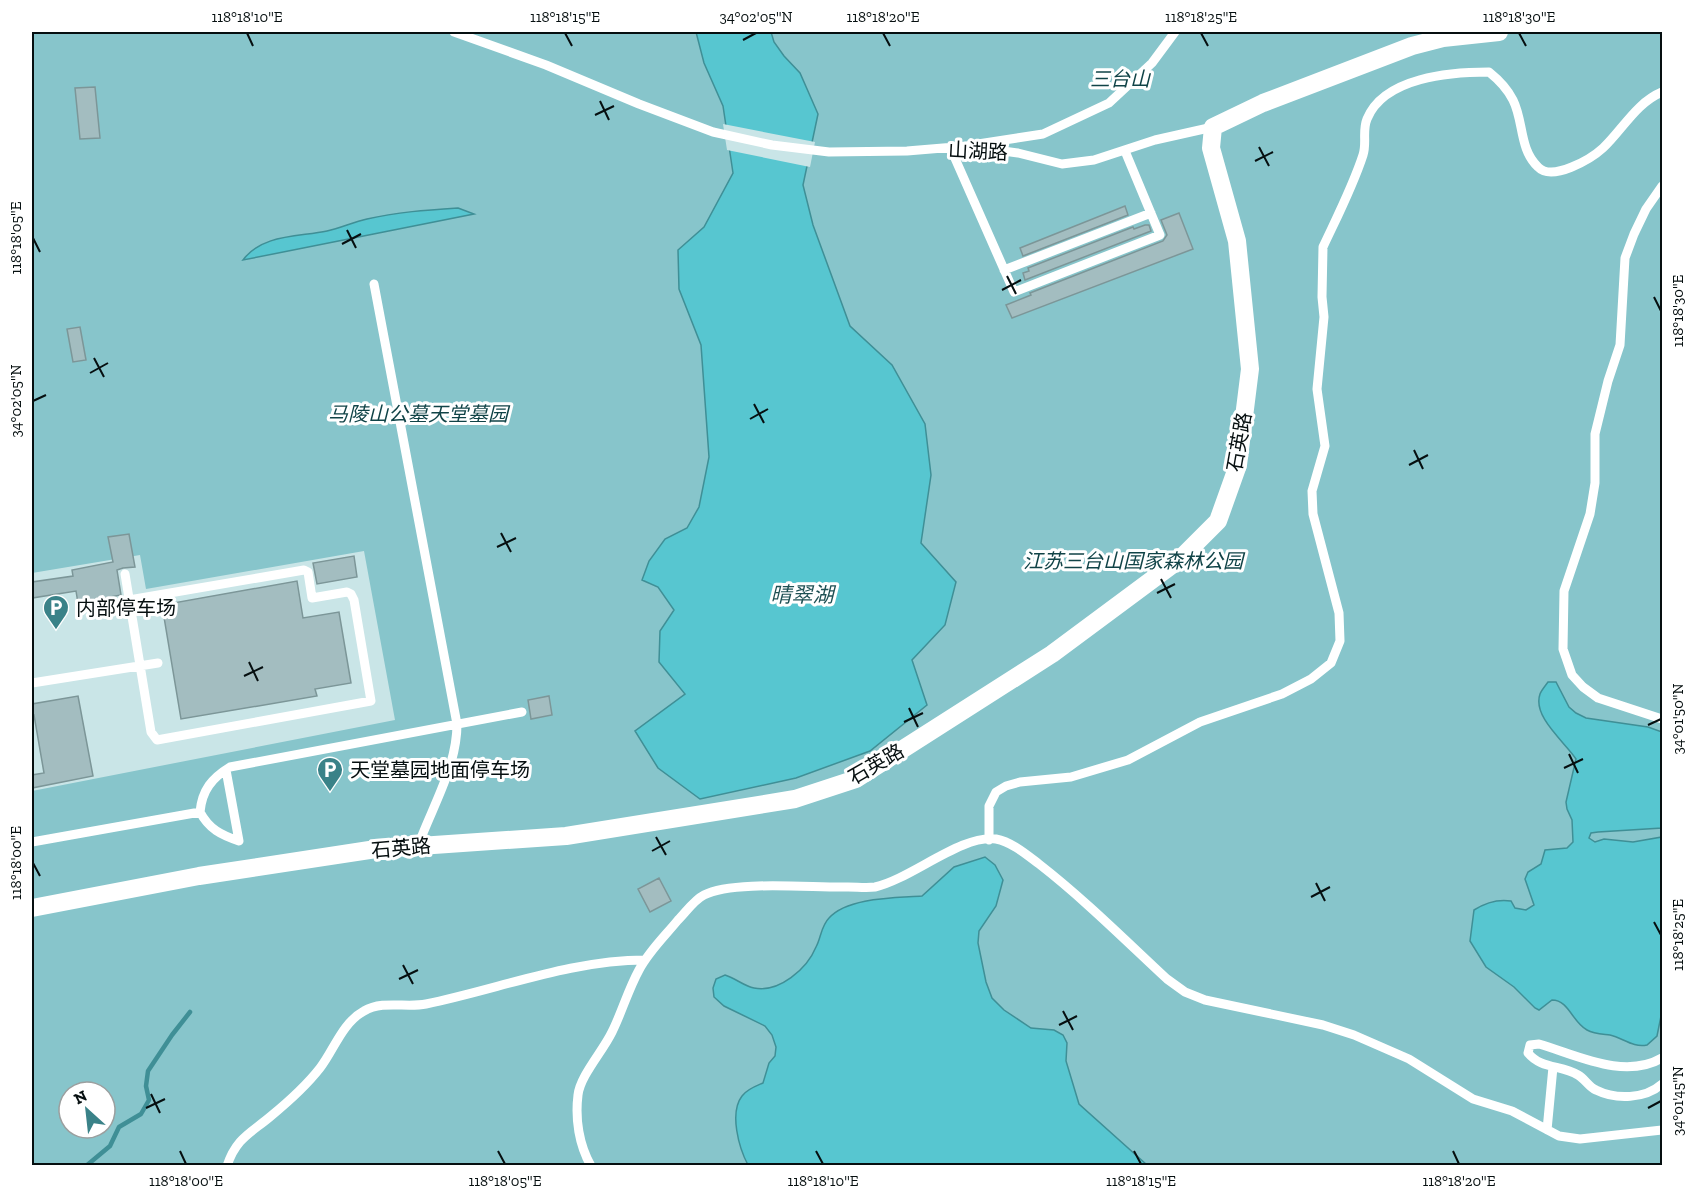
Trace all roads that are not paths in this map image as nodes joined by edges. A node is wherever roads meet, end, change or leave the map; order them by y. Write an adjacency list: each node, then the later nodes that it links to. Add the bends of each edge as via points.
1 (454, 32): 7 (lane, 山湖路, via 713,132 829,152)
2 (1175, 32): 6 (lane, via 1152,63 1108,103 1043,134)
3 (1499, 32): 5 (street, 山湖路, via 1412,46 1263,103)
4 (1662, 92): 23 (lane, via 1634,112 1601,150 1568,169 1554,172 1541,170 1530,160 1513,100 1489,72 1422,78 1382,99 1368,117 1363,133 1364,152 1323,247 1324,317 1317,389 1325,446 1312,491 1313,514 1339,613 1340,641 1331,663 1282,694 1200,722 1128,760 1071,777 1006,786 996,792 989,806)
5 (1213, 127): 8 (lane, 山湖路); 25 (street, 石英路, via 1211,148 1237,241 1250,369 1238,465 1218,521 1180,559 1052,654 856,779 795,799 566,836)
6 (967, 146): 7 (lane, 山湖路); 8 (lane, 山湖路, via 1062,164)
7 (950, 147): 11 (lane)
8 (1125, 151): 10 (lane)
9 (1662, 186): 19 (lane, via 1646,209 1625,258 1620,345 1596,434 1590,514 1564,591 1563,649 1572,675 1582,687 1598,698)
10 (1151, 213): 11 (lane); 11 (lane, via 1160,235 1014,292)
11 (1004, 270)
12 (374, 284): 20 (lane)
13 (125, 574): 14 (lane)
14 (129, 600): 16 (lane); 16 (lane, via 304,570 308,572 312,598 351,594 371,701 157,740 151,732)
15 (158, 663): 16 (lane)
16 (140, 665): 17 (lane)
17 (32, 683)
18 (522, 712): 20 (lane)
19 (1662, 719)
20 (457, 724): 21 (lane); 25 (lane, via 449,770)
21 (226, 770): 22 (lane, via 207,788); 22 (lane, via 239,841 214,830)
22 (200, 812): 24 (lane)
23 (989, 840): 27 (lane, via 956,849 874,887 755,886 703,895); 31 (lane, via 997,839 1021,850 1185,992 1204,1000 1354,1035 1408,1059 1473,1099 1512,1111)
24 (32, 842)
25 (418, 846): 26 (street, 石英路, via 199,876)
26 (32, 908)
27 (645, 960): 33 (lane, via 620,960 423,1004 365,1010 353,1018 305,1084 271,1117 247,1133 233,1150); 34 (lane, via 578,1094 579,1134)
28 (1662, 1058): 29 (lane, via 1651,1065 1613,1066 1539,1044 1530,1045 1528,1053 1533,1059)
29 (1553, 1067): 30 (lane, via 1578,1075 1594,1090 1614,1096 1637,1096); 31 (lane)
30 (1662, 1084)
31 (1547, 1130): 32 (lane, via 1580,1139)
32 (1662, 1130)
33 (227, 1166)
34 (591, 1166)

